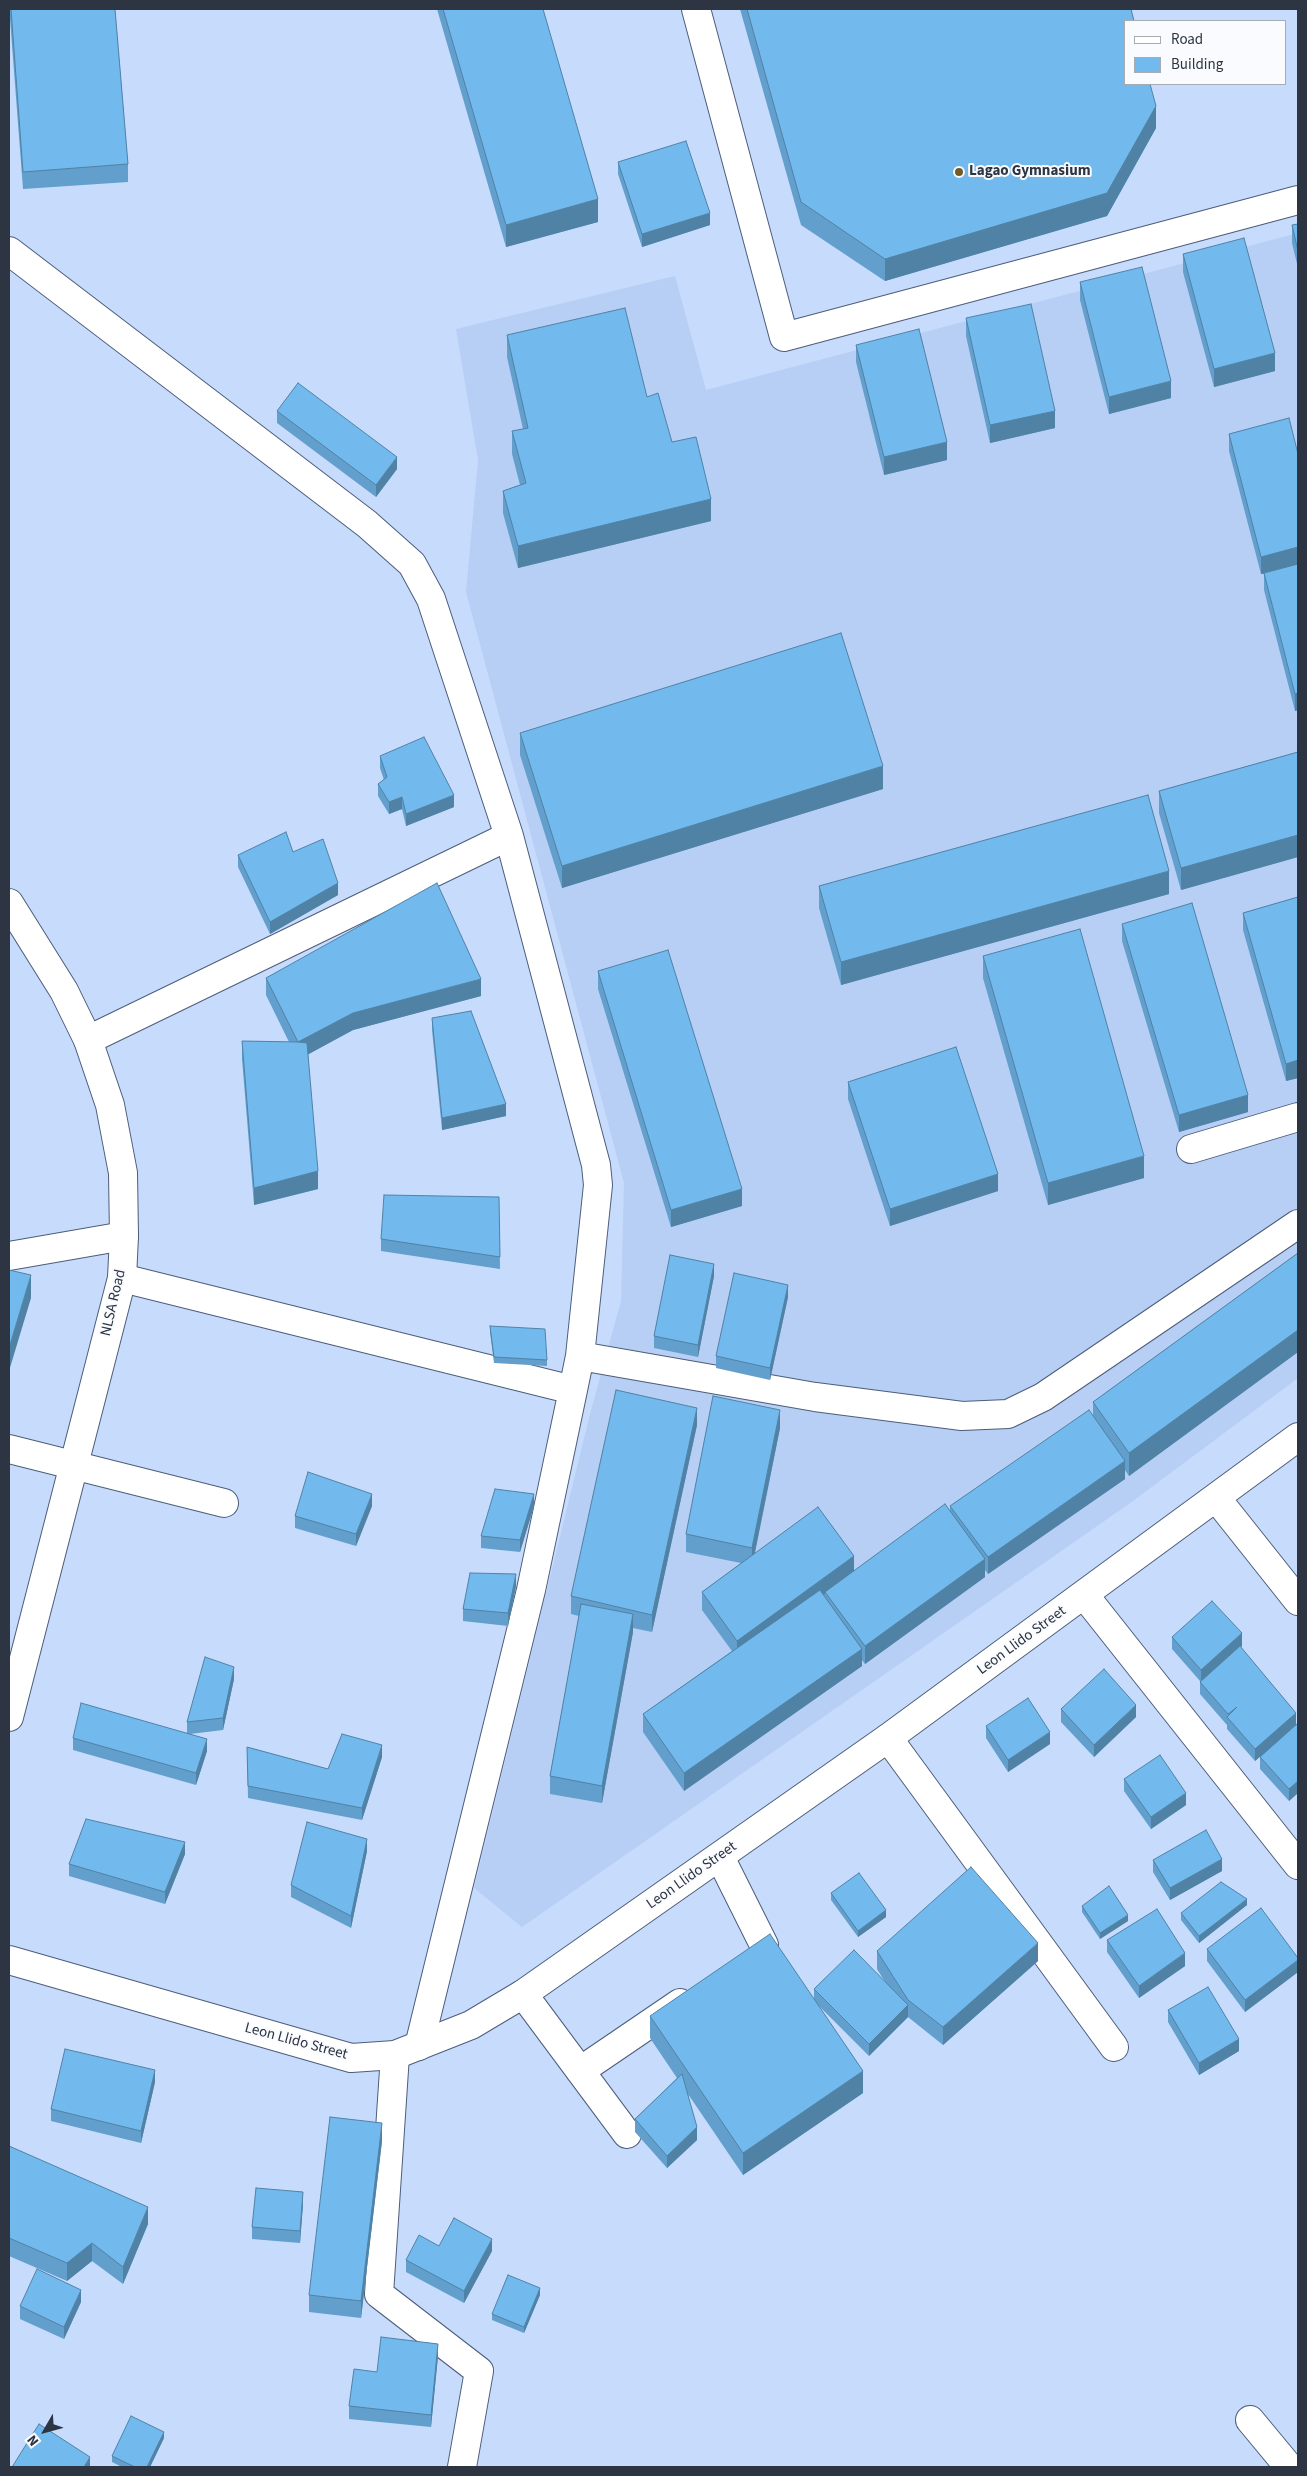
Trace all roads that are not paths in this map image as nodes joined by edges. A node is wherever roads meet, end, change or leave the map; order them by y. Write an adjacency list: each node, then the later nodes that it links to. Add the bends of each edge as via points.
1 (696, 9): 2 (street, via 784,337)
2 (1298, 200)
3 (9, 251): 4 (street, via 367,524 412,564 431,599)
4 (509, 836): 6 (street); 13 (street, via 596,1165 598,1185)
5 (9, 904): 6 (street, NLSA Road, via 64,991)
6 (88, 1040): 10 (street, NLSA Road, via 110,1105 123,1173)
7 (1298, 1117): 8 (street)
8 (1191, 1149)
9 (1298, 1224): 13 (street, via 1044,1397 1008,1414 962,1416 825,1398)
10 (124, 1236): 11 (street); 12 (street, NLSA Road)
11 (9, 1256)
12 (122, 1278): 14 (street); 17 (street, NLSA Road)
13 (580, 1356): 14 (street)
14 (573, 1390): 33 (street, via 531,1590)
15 (1298, 1438): 18 (street, Leon Llido Street)
16 (9, 1449): 17 (street)
17 (73, 1464): 19 (street); 22 (street, NLSA Road)
18 (1217, 1499): 20 (street, Leon Llido Street); 21 (street)
19 (224, 1503)
20 (1086, 1596): 23 (street, Leon Llido Street); 25 (street)
21 (1298, 1602)
22 (9, 1717)
23 (888, 1738): 24 (street, Leon Llido Street); 32 (street)
24 (720, 1857): 26 (street); 31 (street, Leon Llido Street)
25 (1298, 1865)
26 (764, 1945): 28 (street); 29 (street)
27 (9, 1960): 33 (street, Leon Llido Street, via 351,2058)
28 (740, 1961)
29 (781, 1969)
30 (700, 1989): 34 (street)
31 (523, 1994): 33 (street, Leon Llido Street, via 471,2025); 34 (street)
32 (1114, 2047)
33 (407, 2050): 37 (street, via 379,2294 479,2371)
34 (580, 2071): 35 (street)
35 (627, 2134)
36 (1250, 2420): 38 (street)
37 (462, 2467)
38 (1289, 2467)

